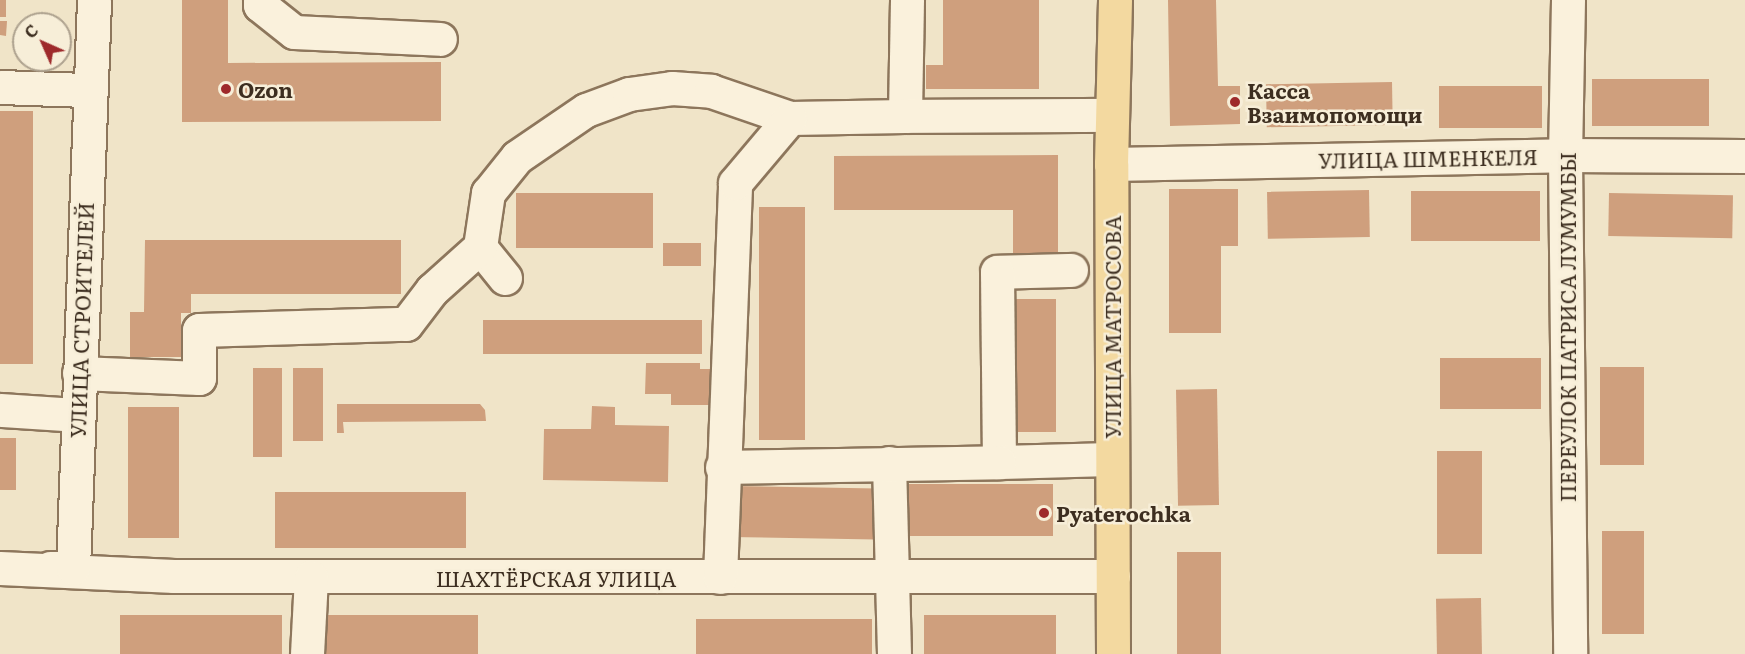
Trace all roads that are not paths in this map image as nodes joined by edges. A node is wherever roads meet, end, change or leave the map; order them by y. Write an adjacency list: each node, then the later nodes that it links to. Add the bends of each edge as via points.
1 (94, 0): 8 (street, УЛИЦА СТРОИТЕЛЕЙ)
2 (260, 0): 6 (street, via 260,5 294,32)
3 (907, 0): 10 (street)
4 (1115, 0): 9 (main road, УЛИЦА МАТРОСОВА)
5 (1568, 0): 12 (street, ПЕРЕУЛОК ПАТРИСА ЛУМУМБЫ)
6 (440, 39)
7 (0, 87): 8 (street)
8 (88, 90): 18 (street, УЛИЦА СТРОИТЕЛЕЙ)
9 (1112, 115): 10 (street); 14 (main road, УЛИЦА МАТРОСОВА)
10 (905, 116): 11 (street)
11 (790, 118): 15 (street, via 711,91 672,88 629,94 586,110 517,157 488,193); 24 (street, via 735,183)
12 (1566, 155): 13 (street, УЛИЦА ШМЕНКЕЛЯ); 14 (street, УЛИЦА ШМЕНКЕЛЯ); 34 (street, ПЕРЕУЛОК ПАТРИСА ЛУМУМБЫ)
13 (1745, 156)
14 (1111, 164): 21 (main road, УЛИЦА МАТРОСОВА)
15 (480, 247): 17 (street); 18 (street, via 432,290 406,324 199,330 199,378)
16 (1071, 270): 22 (street, via 997,272)
17 (505, 278)
18 (79, 373): 20 (street, УЛИЦА СТРОИТЕЛЕЙ)
19 (0, 410): 20 (street)
20 (78, 415): 26 (street, УЛИЦА СТРОИТЕЛЕЙ)
21 (1112, 459): 22 (street); 27 (main road, УЛИЦА МАТРОСОВА)
22 (999, 462): 23 (street)
23 (889, 464): 24 (street); 30 (street)
24 (722, 467): 29 (street)
25 (0, 568): 26 (street)
26 (72, 568): 28 (street, ШАХТЁРСКАЯ УЛИЦА, via 174,576)
27 (1113, 576): 30 (street, ШАХТЁРСКАЯ УЛИЦА); 33 (main road, УЛИЦА МАТРОСОВА)
28 (310, 577): 29 (street, ШАХТЁРСКАЯ УЛИЦА); 31 (street)
29 (720, 577): 30 (street, ШАХТЁРСКАЯ УЛИЦА)
30 (891, 577): 32 (street)
31 (307, 654)
32 (894, 654)
33 (1113, 654)
34 (1570, 654)

